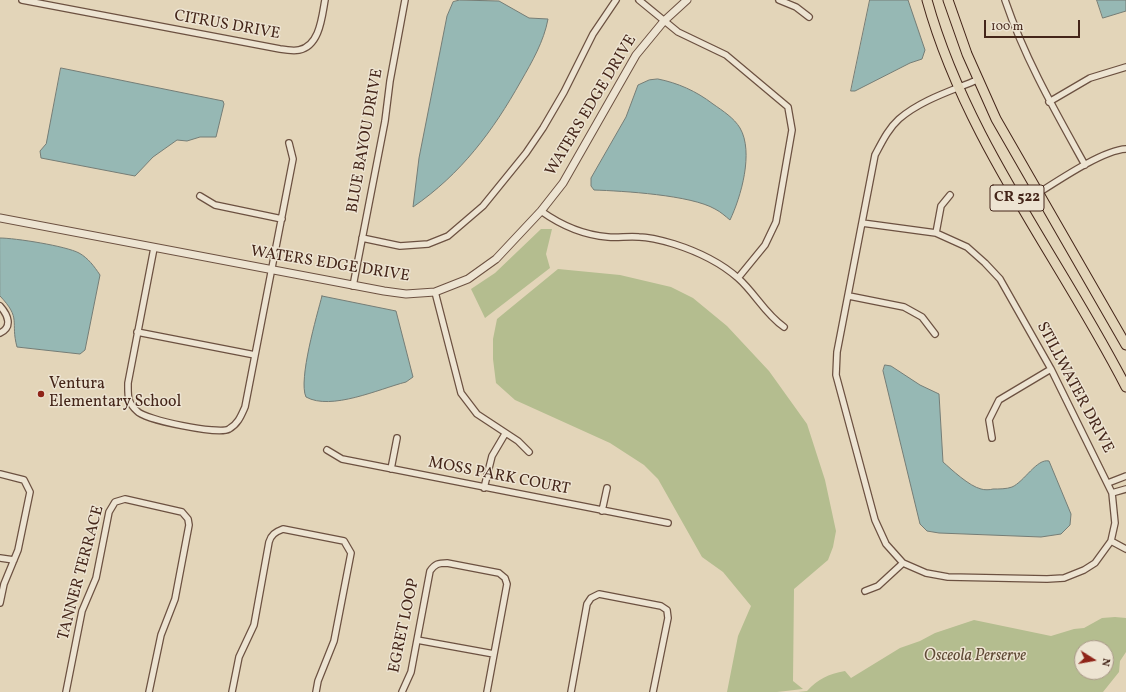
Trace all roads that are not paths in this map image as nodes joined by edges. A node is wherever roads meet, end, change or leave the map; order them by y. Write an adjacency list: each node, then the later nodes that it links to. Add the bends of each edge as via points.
1 (22, 0): 2 (street, CITRUS DRIVE, via 280,49 299,50 310,45 319,30)
2 (325, 0)
3 (405, 0): 29 (street, BLUE BAYOU DRIVE)
4 (616, 0): 29 (street, via 593,34 543,128 483,206 448,236 428,244 400,246)
5 (639, 0): 12 (street)
6 (687, 0): 12 (street, WATERS EDGE DRIVE)
7 (779, 0): 11 (street, via 796,7)
8 (927, 0): 15 (main road, CR 522)
9 (948, 0): 14 (main road, CR 522)
10 (1006, 0): 16 (street, via 1026,55)
11 (809, 17)
12 (664, 21): 24 (street, WATERS EDGE DRIVE, via 636,55 563,183); 32 (street, via 678,32 726,55 788,107 792,130 776,222 765,245)
13 (1126, 67): 16 (street, via 1090,78)
14 (977, 80): 15 (street, STILLWATER DRIVE); 20 (main road, CR 522)
15 (958, 88): 23 (main road, CR 522); 27 (street, STILLWATER DRIVE, via 911,110 899,119 885,137 875,155)
16 (1049, 102): 19 (street)
17 (290, 143): 26 (street, via 293,159)
18 (1126, 149): 19 (street, via 1101,155)
19 (1085, 165): 20 (street)
20 (1038, 193): 23 (street); 41 (main road, CR 522)
21 (950, 195): 28 (street, via 941,206)
22 (200, 196): 26 (street, via 214,205)
23 (1021, 204): 44 (main road, CR 522)
24 (541, 212): 32 (street, via 560,225 580,232 608,238 640,237 674,244 707,258); 34 (street, WATERS EDGE DRIVE, via 496,259 468,279)
25 (0, 218): 30 (street, WATERS EDGE DRIVE)
26 (282, 219): 31 (street)
27 (862, 222): 28 (street, STILLWATER DRIVE); 35 (street, STILLWATER DRIVE)
28 (936, 233): 43 (street, STILLWATER DRIVE, via 967,247 1000,279)
29 (362, 238): 33 (street, BLUE BAYOU DRIVE)
30 (154, 248): 31 (street, WATERS EDGE DRIVE); 38 (street)
31 (272, 270): 33 (street, WATERS EDGE DRIVE); 42 (street)
32 (738, 278): 37 (street, via 764,306 772,319)
33 (353, 286): 34 (street, WATERS EDGE DRIVE, via 406,294)
34 (435, 292): 45 (street, via 461,393 477,414)
35 (849, 296): 40 (street, via 904,307 922,318); 64 (street, STILLWATER DRIVE, via 837,352 836,375 875,520 886,544)
36 (0, 306): 39 (street, via 6,312 8,322 6,330)
37 (784, 326)
38 (137, 332): 42 (street); 42 (street, via 128,384 128,402 138,413 150,419 214,431 228,430 238,421 245,407)
39 (0, 334)
40 (935, 334)
41 (1126, 345)
42 (255, 355)
43 (1051, 369): 47 (street, via 999,400 989,420); 53 (street, STILLWATER DRIVE)
44 (1126, 387)
45 (505, 434): 49 (street, via 518,441); 54 (street, via 492,456)
46 (397, 438): 50 (street)
47 (992, 438)
48 (327, 450): 50 (street, MOSS PARK COURT, via 342,458)
49 (528, 452)
50 (391, 469): 54 (street, MOSS PARK COURT)
51 (0, 474): 63 (street, via 24,480 30,492)
52 (1126, 476): 53 (street)
53 (1108, 483): 57 (street, STILLWATER DRIVE)
54 (484, 488): 58 (street, MOSS PARK COURT)
55 (607, 488): 58 (street)
56 (1126, 489): 57 (street)
57 (1112, 493): 60 (street, STILLWATER DRIVE, via 1115,523)
58 (602, 511): 59 (street, MOSS PARK COURT)
59 (668, 523)
60 (1111, 541): 61 (street); 64 (street, STILLWATER DRIVE, via 1095,563 1064,578 948,577 926,573)
61 (1126, 549)
62 (0, 558): 63 (street)
63 (14, 560): 66 (street, via 4,584)
64 (903, 563): 65 (street, via 878,586)
65 (865, 591)
66 (0, 603)
67 (417, 640): 68 (street); 68 (street, EGRET LOOP, via 430,571 439,563 447,562 499,573 505,578 506,593); 73 (street, EGRET LOOP, via 411,672)
68 (494, 654): 74 (street, EGRET LOOP)
69 (66, 692): 70 (street, TANNER TERRACE, via 82,610 96,578 109,512 115,502 125,499 182,512 189,525 175,599 160,635)
70 (149, 692)
71 (232, 692): 72 (street, via 239,657 254,625 269,542 276,532 283,529 344,541 351,553 334,641 318,680)
72 (316, 692)
73 (402, 692)
74 (487, 692)
75 (570, 692): 76 (street, via 587,604 591,598 599,594 661,606 667,610 668,618)
76 (653, 692)

